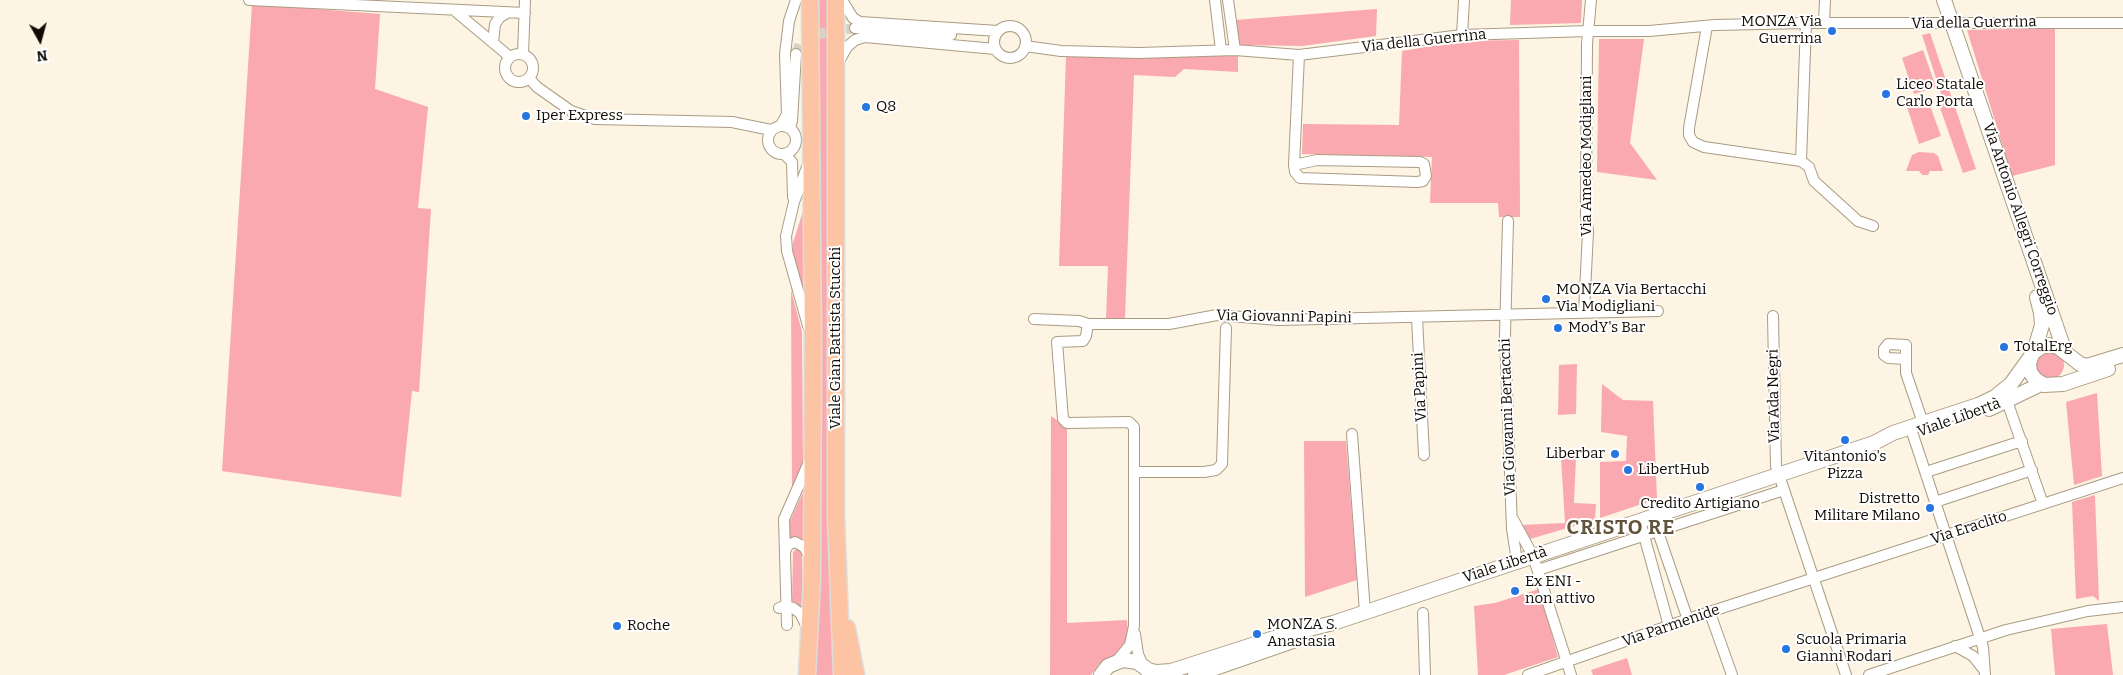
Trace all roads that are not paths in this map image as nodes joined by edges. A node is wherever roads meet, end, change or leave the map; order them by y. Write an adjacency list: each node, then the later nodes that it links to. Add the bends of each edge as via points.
1 (249, 0): 14 (street)
2 (525, 0): 16 (street)
3 (796, 0): 38 (street, via 789,21 785,54 787,114)
4 (810, 0): 41 (main road, Viale Gian Battista Stucchi)
5 (836, 0): 35 (main road, Viale Gian Battista Stucchi)
6 (842, 0): 24 (street, via 849,13 860,22)
7 (1215, 0): 29 (street)
8 (1228, 0): 30 (street)
9 (1464, 0): 25 (street)
10 (1592, 0): 23 (street, Via Amedeo Modigliani)
11 (1825, 0): 18 (street)
12 (1937, 0): 19 (main road, Via Antonio Allegri Correggio)
13 (1944, 0): 19 (main road, Via Antonio Allegri Correggio)
14 (455, 11): 15 (street); 26 (street)
15 (507, 13): 16 (street); 26 (street, via 495,24)
16 (525, 13): 31 (street)
17 (1806, 23): 18 (street, Via della Guerrina); 21 (street, Via della Guerrina); 42 (street)
18 (1824, 23): 19 (street, Via della Guerrina)
19 (1949, 24): 20 (street, Via della Guerrina); 56 (main road, Via Antonio Allegri Correggio, via 2040,307 2041,331); 57 (main road, Via Antonio Allegri Correggio)
20 (2123, 24)
21 (1706, 26): 23 (street, Via della Guerrina, via 1649,31); 42 (street, via 1689,128 1693,142 1704,147)
22 (855, 28): 24 (street, via 878,32)
23 (1588, 31): 25 (street, Via della Guerrina); 48 (street, Via Amedeo Modigliani, via 1588,232)
24 (996, 34): 27 (street, via 1006,26 1016,28 1024,35); 28 (street)
25 (1462, 35): 33 (street, Via della Guerrina)
26 (493, 43): 34 (street)
27 (1025, 46): 28 (street, via 1014,58 1003,57); 29 (street, Via della Guerrina, via 1061,51 1129,53)
28 (995, 49): 35 (street, via 866,37 847,47)
29 (1221, 50): 30 (street, Via della Guerrina)
30 (1235, 50): 33 (street, Via della Guerrina)
31 (523, 54): 34 (street); 36 (street, via 533,63)
32 (796, 54): 38 (street, via 792,121)
33 (1299, 55): 43 (street)
34 (510, 57): 36 (street, via 505,65 508,76 518,82)
35 (836, 71): 89 (main road, Viale Gian Battista Stucchi)
36 (529, 78): 37 (street, via 571,111 595,119 732,122)
37 (750, 127): 38 (street); 39 (street)
38 (781, 128): 39 (street, via 768,136); 40 (street, via 796,135 795,145)
39 (768, 143): 40 (street, via 775,152)
40 (784, 154): 44 (street, via 792,162)
41 (811, 157): 44 (street); 55 (main road, Viale Gian Battista Stucchi)
42 (1801, 161): 46 (street, via 1810,166 1818,185 1858,221)
43 (1294, 165): 43 (street, via 1300,178 1309,180 1417,182 1426,176 1424,164 1420,162 1316,160)
44 (794, 202): 55 (street, via 786,236 787,251)
45 (1508, 221): 49 (street, Via Giovanni Bertacchi)
46 (1873, 226)
47 (1658, 311): 48 (street)
48 (1584, 312): 49 (street)
49 (1506, 315): 52 (street, Via Giovanni Papini); 78 (street, Via Giovanni Bertacchi)
50 (1773, 316): 73 (street, Via Ada Negri)
51 (1034, 318): 53 (street, Via Giovanni Papini)
52 (1416, 318): 53 (street, Via Giovanni Papini, via 1279,320 1216,315 1169,324); 69 (street, Via Papini)
53 (1088, 324): 71 (street, via 1083,341 1057,342 1063,419 1067,423 1129,422 1134,427)
54 (1226, 328): 71 (street, via 1222,464 1216,470 1204,472)
55 (812, 343): 68 (main road, Viale Gian Battista Stucchi)
56 (2033, 353): 57 (main road, via 2050,345); 61 (main road, via 2030,372); 63 (main road, Viale Libertà, via 2011,384 1995,397)
57 (2066, 353): 58 (main road, via 2087,366); 61 (main road, Viale Libertà, via 2070,364 2068,374 2062,382)
58 (2123, 355)
59 (1906, 359): 63 (street, Viale Libertà, via 1906,373)
60 (2123, 364): 61 (main road, Viale Libertà, via 2063,384)
61 (2046, 385): 62 (main road, Viale Libertà)
62 (2007, 401): 65 (main road, Viale Libertà); 66 (street)
63 (1923, 423): 67 (main road, Viale Libertà)
64 (1352, 434): 93 (street)
65 (1913, 435): 67 (main road, Viale Libertà); 72 (street)
66 (2022, 441): 70 (street); 72 (street)
67 (1874, 443): 73 (main road, Viale Libertà)
68 (812, 454): 83 (street, via 784,520); 84 (main road, Viale Gian Battista Stucchi)
69 (1424, 455)
70 (2032, 470): 76 (street); 77 (street)
71 (1134, 472): 99 (street)
72 (1926, 472): 76 (street)
73 (1778, 475): 75 (street, Via Ada Negri); 79 (main road, Viale Libertà)
74 (2123, 478): 77 (street, Via Eraclito)
75 (1784, 490): 80 (street, Viale Libertà); 88 (street, Via Ada Negri)
76 (1935, 502): 82 (street)
77 (2043, 504): 82 (street, Via Eraclito)
78 (1512, 518): 85 (street, Via Giovanni Bertacchi); 86 (street, Via Giovanni Bertacchi)
79 (1646, 518): 80 (street); 81 (street); 86 (main road, Viale Libertà)
80 (1657, 531): 81 (street, Viale Libertà); 96 (street)
81 (1644, 535): 86 (street, Viale Libertà); 100 (street)
82 (1946, 535): 88 (street, Via Eraclito); 101 (street)
83 (785, 553): 84 (street, via 788,545 799,543); 87 (street)
84 (812, 561): 102 (main road, Viale Gian Battista Stucchi)
85 (1517, 561): 86 (main road, Viale Libertà); 93 (main road, Viale Libertà)
86 (1536, 563): 104 (street, Via Giovanni Bertacchi)
87 (786, 577): 90 (street); 91 (street)
88 (1815, 578): 94 (street, Via Parmenide); 117 (street, Via Ada Negri)
89 (838, 585): 110 (main road, Viale Gian Battista Stucchi); 111 (main road)
90 (779, 588)
91 (783, 607): 98 (street); 102 (street, via 800,613)
92 (2123, 608): 101 (street, via 2088,611)
93 (1365, 612): 97 (main road, Viale Libertà)
94 (1710, 612): 96 (street, Via Parmenide); 116 (street)
95 (1423, 613): 113 (street)
96 (1688, 620): 100 (street, Via Parmenide)
97 (1333, 623): 106 (main road, Viale Libertà, via 1166,672); 112 (main road, Viale Libertà, via 1296,640)
98 (787, 625)
99 (1134, 626): 105 (street, via 1130,646); 106 (street, via 1137,650)
100 (1669, 626): 104 (street, Via Parmenide)
101 (1980, 638): 103 (street); 107 (street)
102 (809, 641): 109 (main road, Viale Gian Battista Stucchi)
103 (1955, 646): 107 (street, via 1973,656); 118 (street)
104 (1567, 661): 114 (street, Via Parmenide); 115 (street, Via Giovanni Bertacchi)
105 (1116, 662): 106 (main road, Viale Libertà, via 1130,661); 108 (main road)
106 (1147, 670)
107 (1985, 673)
108 (1101, 674)
109 (807, 675)
110 (842, 675)
111 (856, 675)
112 (1195, 675)
113 (1425, 675)
114 (1528, 675)
115 (1571, 675)
116 (1732, 675)
117 (1846, 675)
118 (1869, 675)

